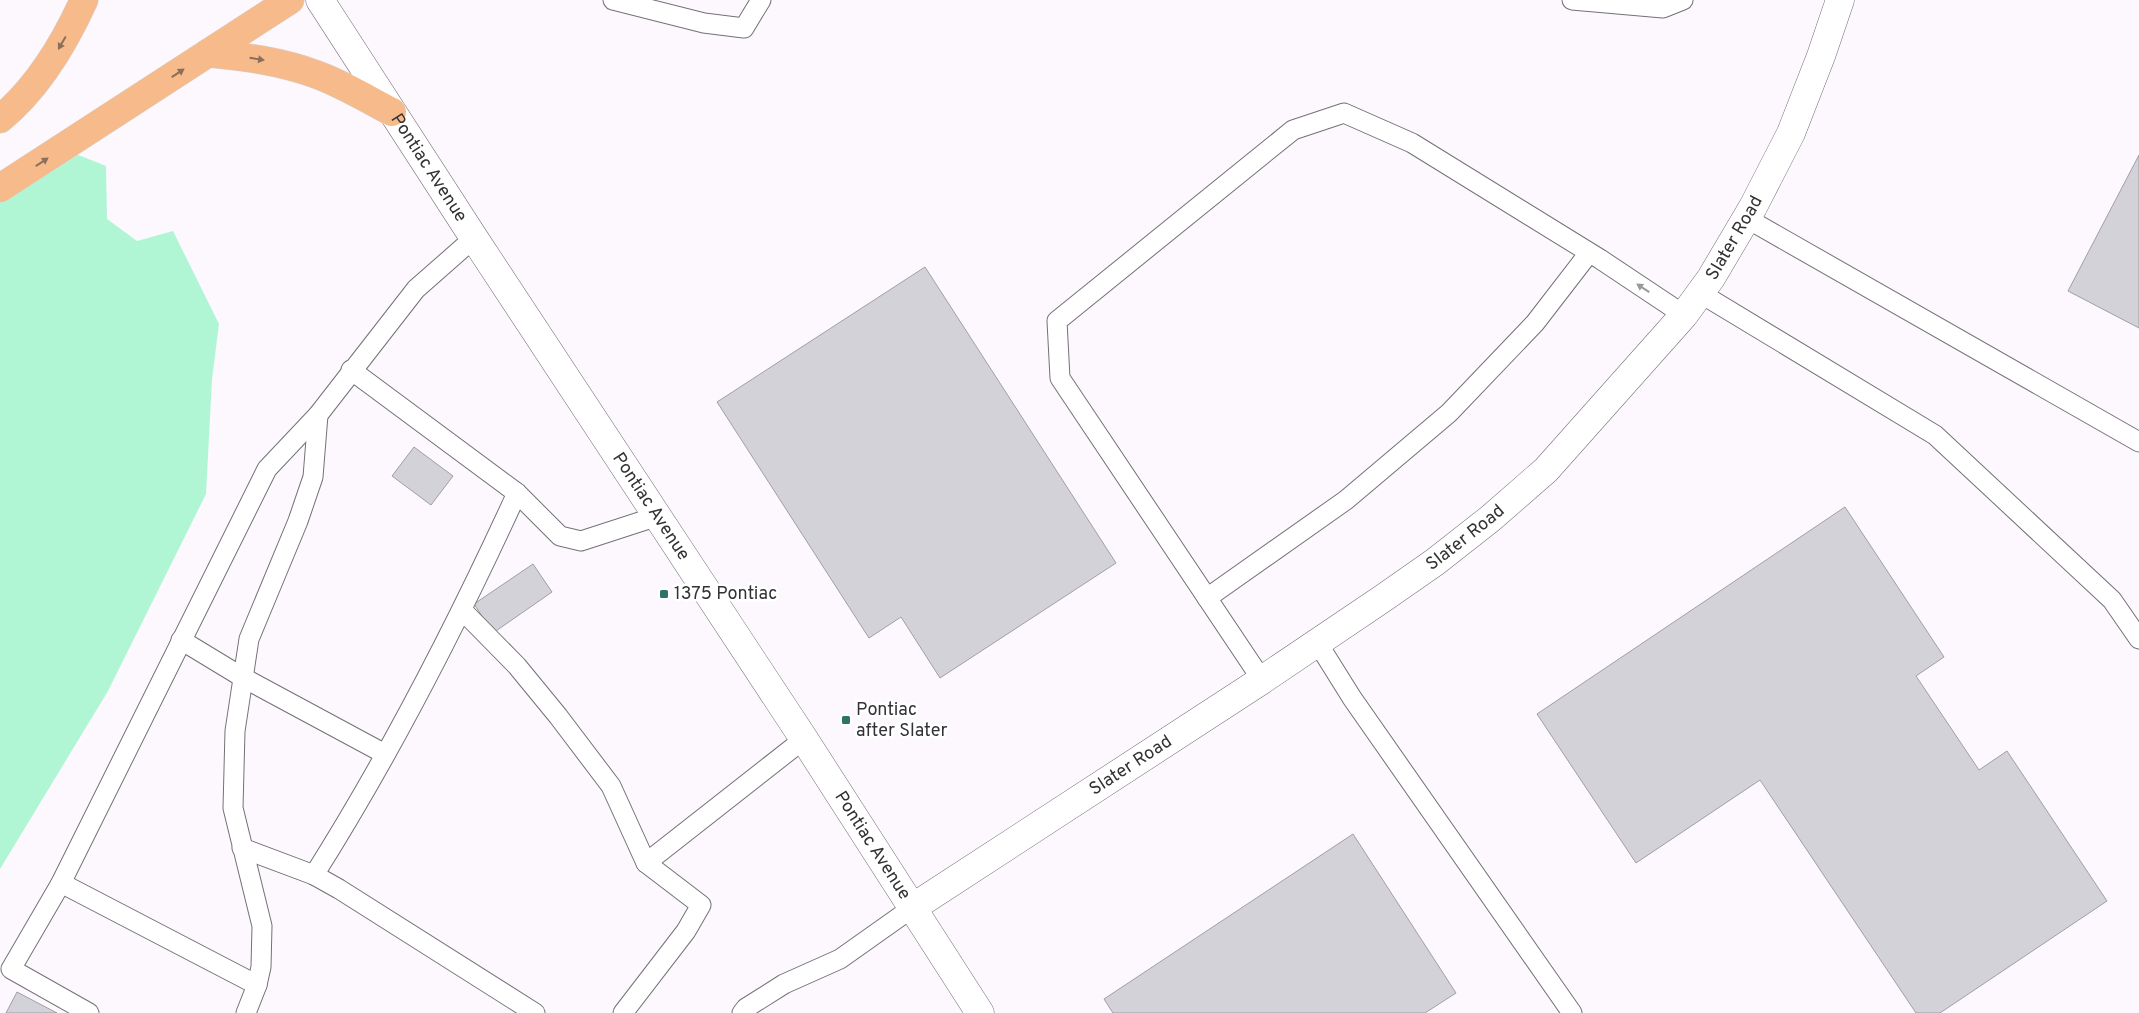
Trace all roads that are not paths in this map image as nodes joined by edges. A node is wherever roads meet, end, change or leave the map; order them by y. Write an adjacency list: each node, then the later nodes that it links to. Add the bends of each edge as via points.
1 (84, 0): 11 (highway, one-way to 11, via 73,25 44,72)
2 (290, 0): 9 (highway)
3 (320, 0): 10 (street, Pontiac Avenue)
4 (613, 0): 5 (lane, via 704,23 744,28)
5 (761, 0)
6 (1572, 0): 7 (lane, via 1663,8)
7 (1683, 0)
8 (1840, 0): 13 (street, Slater Road, via 1791,133)
9 (208, 53): 10 (highway, one-way to 10, via 257,59 317,74); 12 (highway, one-way to 9)
10 (392, 112): 14 (street, Pontiac Avenue)
11 (0, 119)
12 (0, 188)
13 (1746, 218): 16 (street, Slater Road); 20 (lane)
14 (474, 238): 18 (lane, via 416,290); 22 (street, Pontiac Avenue)
15 (1595, 256): 17 (lane, one-way to 15); 23 (lane, via 1449,413 1346,500); 23 (lane, via 1412,143 1344,113 1293,130 1057,321 1060,378)
16 (1700, 292): 17 (street, Slater Road); 25 (lane, via 1935,436 2112,600)
17 (1684, 315): 27 (street, Slater Road, via 1546,470 1435,562)
18 (352, 370): 19 (lane); 21 (lane)
19 (318, 415): 26 (lane, via 267,469); 28 (lane, via 313,477 249,639)
20 (2139, 442)
21 (517, 493): 22 (lane, via 560,536 581,540); 24 (lane)
22 (658, 516): 30 (street, Pontiac Avenue)
23 (1207, 598): 29 (lane)
24 (462, 610): 31 (lane); 33 (lane, via 517,666 611,786)
25 (2139, 639)
26 (181, 640): 28 (lane); 35 (lane)
27 (1317, 642): 29 (street, Slater Road); 44 (lane, via 1357,705)
28 (242, 677): 31 (lane); 32 (lane, via 235,731 233,808)
29 (1262, 680): 36 (street, Slater Road)
30 (804, 739): 33 (lane); 36 (street, Pontiac Avenue)
31 (386, 754): 34 (lane)
32 (242, 848): 34 (lane); 37 (lane, via 262,926)
33 (646, 863): 41 (lane, via 702,905)
34 (314, 875): 40 (lane)
35 (61, 883): 37 (lane); 38 (lane, via 11,969)
36 (912, 908): 42 (lane, via 840,958 784,984); 43 (street, Pontiac Avenue)
37 (257, 985): 39 (lane)
38 (89, 1013)
39 (246, 1013)
40 (535, 1013)
41 (623, 1013)
42 (742, 1013)
43 (980, 1013)
44 (1572, 1013)

